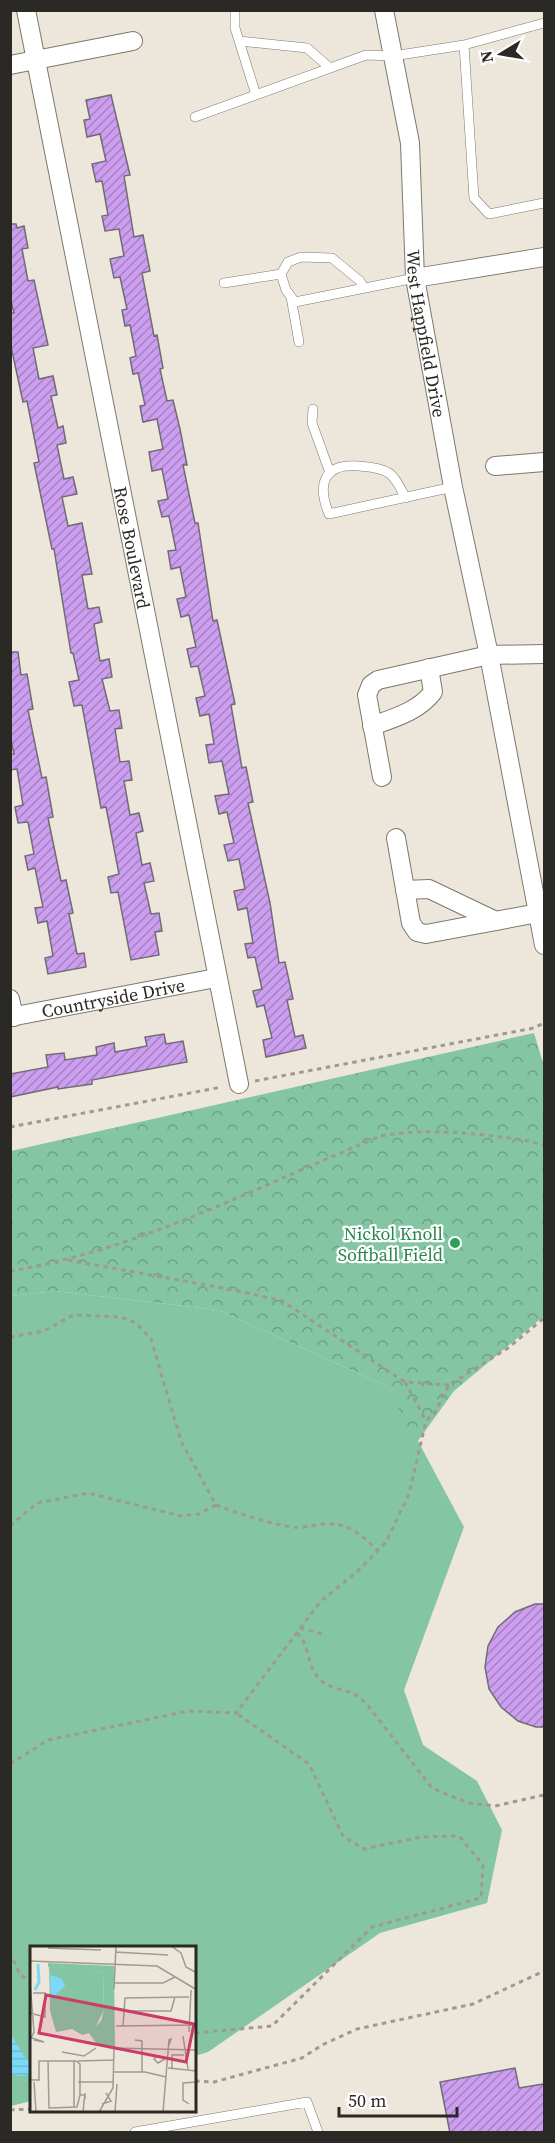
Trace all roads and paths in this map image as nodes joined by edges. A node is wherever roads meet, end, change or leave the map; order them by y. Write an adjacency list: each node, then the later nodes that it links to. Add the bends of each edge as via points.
1 (26, 10): 9 (street, Rose Boulevard)
2 (235, 10): 6 (lane)
3 (384, 10): 8 (street, West Happfield Drive)
4 (544, 23): 7 (lane)
5 (133, 41): 9 (street)
6 (239, 41): 11 (lane, via 307,48); 12 (lane)
7 (464, 45): 8 (lane); 14 (lane, via 474,198 489,214)
8 (393, 56): 11 (lane, via 366,55); 17 (street, West Happfield Drive, via 410,144)
9 (34, 60): 10 (street); 38 (street, Rose Boulevard)
10 (10, 65)
11 (330, 68): 12 (lane)
12 (256, 95): 13 (lane)
13 (195, 117)
14 (544, 203)
15 (544, 257): 17 (street)
16 (280, 274): 18 (lane); 19 (lane, via 288,262 301,257 332,258); 20 (lane)
17 (415, 278): 19 (lane); 26 (street, West Happfield Drive)
18 (224, 283)
19 (364, 288): 20 (lane, via 295,302)
20 (291, 296): 21 (lane)
21 (299, 342)
22 (313, 410): 25 (lane, via 312,423)
23 (544, 462): 24 (street)
24 (495, 466)
25 (330, 473): 27 (lane, via 342,465 389,472); 27 (lane, via 323,486 329,514)
26 (453, 487): 27 (lane); 29 (street, West Happfield Drive)
27 (406, 498)
28 (544, 654): 29 (street)
29 (489, 655): 30 (street); 35 (street, West Happfield Drive)
30 (429, 668): 31 (street, via 433,692 427,700); 31 (street, via 371,685 367,696)
31 (372, 726): 32 (street)
32 (382, 777)
33 (396, 838): 34 (street)
34 (405, 890): 36 (street, via 429,889); 36 (street, via 411,923 417,932 426,934)
35 (538, 913): 36 (street); 37 (street, West Happfield Drive)
36 (496, 921)
37 (544, 945)
38 (216, 978): 39 (street, Countryside Drive); 41 (street, Rose Boulevard)
39 (12, 1011)
40 (544, 1023): 41 (path)
41 (239, 1084): 42 (path)
42 (10, 1127)
43 (544, 1146): 44 (path, via 530,1141 434,1131 381,1136 172,1224)
44 (67, 1260): 45 (path); 48 (path, via 282,1301)
45 (10, 1271)
46 (544, 1318): 49 (path, via 508,1348)
47 (10, 1337): 51 (path, via 44,1331 73,1316 121,1317 136,1323 150,1339 181,1441)
48 (405, 1382): 49 (path); 50 (path)
49 (449, 1385): 50 (path)
50 (426, 1421): 53 (path, via 409,1494)
51 (216, 1505): 52 (path, via 199,1514 181,1516 88,1493 37,1503); 53 (path, via 288,1527 327,1523 344,1526 359,1532)
52 (10, 1526)
53 (378, 1551): 54 (path, via 321,1601)
54 (300, 1628): 55 (path); 56 (path)
55 (297, 1633): 57 (path); 59 (path, via 305,1641 309,1662 320,1680 366,1702 432,1788 468,1803 495,1806)
56 (326, 1635)
57 (236, 1713): 58 (path, via 188,1712 48,1740); 63 (path, via 309,1764 343,1836 364,1849 421,1838 459,1836 483,1865 481,1898 372,1927 272,2026)
58 (10, 1764)
59 (544, 1795)
60 (10, 1952): 62 (path, via 20,1975)
61 (544, 1971): 64 (path, via 474,2004 357,2029 302,2058 214,2082)
62 (30, 1980)
63 (196, 2033)
64 (196, 2081)
65 (30, 2109): 66 (path)
66 (10, 2110)
67 (135, 2133): 68 (lane, via 308,2102)
68 (318, 2133)

